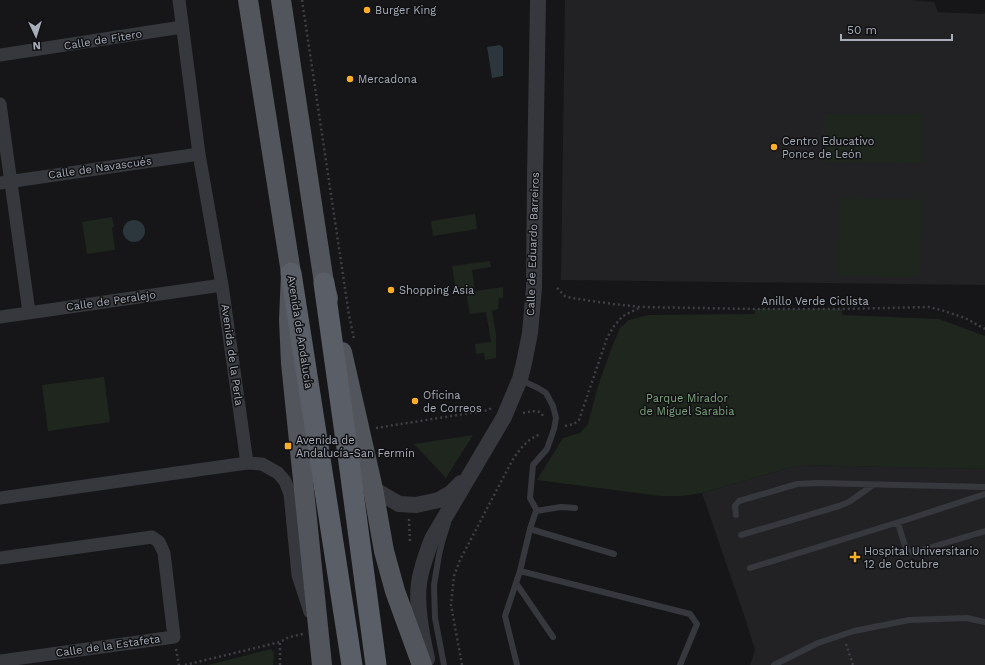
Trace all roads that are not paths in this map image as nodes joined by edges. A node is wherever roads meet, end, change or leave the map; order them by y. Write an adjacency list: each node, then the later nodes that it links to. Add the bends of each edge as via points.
1 (179, 0): 5 (street, Avenida de la Perla)
2 (248, 0): 10 (main road, Avenida de Andalucía)
3 (280, 0): 11 (main road)
4 (538, 0): 15 (street, Calle de Eduardo Barreiros, via 534,288 530,333)
5 (182, 27): 6 (street, Calle de Fitero); 8 (street, Avenida de la Perla)
6 (0, 55)
7 (0, 104): 9 (street)
8 (200, 154): 9 (street, Calle de Navascués); 12 (street, Avenida de la Perla)
9 (5, 182): 13 (street)
10 (291, 273): 37 (main road, via 291,363); 41 (highway, Avenida de Andalucía)
11 (324, 283): 20 (main road); 42 (highway)
12 (222, 285): 13 (street, Calle de Peralejo); 16 (street, Avenida de la Perla)
13 (29, 312): 14 (street, Calle de Peralejo)
14 (0, 317)
15 (520, 379): 17 (street, Calle de Eduardo Barreiros, via 504,417); 25 (lane, via 546,393 556,418 547,449 533,465 530,498)
16 (247, 463): 22 (street); 37 (street, via 262,464 278,473 290,494 298,575)
17 (471, 474): 20 (street, via 451,493 439,500 416,505 399,504); 23 (street, Calle de Eduardo Barreiros)
18 (873, 485): 19 (lane); 26 (lane, via 797,484 739,501 735,506); 30 (lane, via 839,506)
19 (985, 487)
20 (373, 489): 43 (main road, via 387,564)
21 (985, 494): 27 (lane)
22 (0, 498)
23 (454, 502): 44 (street, Calle de Eduardo Barreiros, via 432,539 419,584 419,607); 45 (lane, via 442,542 434,585 435,618)
24 (575, 508): 25 (lane, via 560,507)
25 (536, 511): 28 (lane)
26 (736, 515)
27 (898, 523): 29 (lane, via 904,543 911,552); 33 (lane)
28 (530, 529): 31 (lane); 34 (lane)
29 (985, 531)
30 (741, 536)
31 (614, 554)
32 (0, 558): 39 (street, Calle de la Estafeta, via 152,537 159,542 164,553 174,636)
33 (750, 568)
34 (520, 572): 35 (lane); 47 (lane, via 690,614 696,624)
35 (516, 583): 38 (lane); 46 (lane, via 505,616)
36 (985, 622): 48 (lane, via 967,618 909,620 854,631 818,643)
37 (311, 637): 40 (main road)
38 (553, 637)
39 (0, 661)
40 (322, 665)
41 (352, 665)
42 (376, 665)
43 (422, 665)
44 (428, 665)
45 (444, 665)
46 (517, 665)
47 (680, 665)
48 (774, 665)

